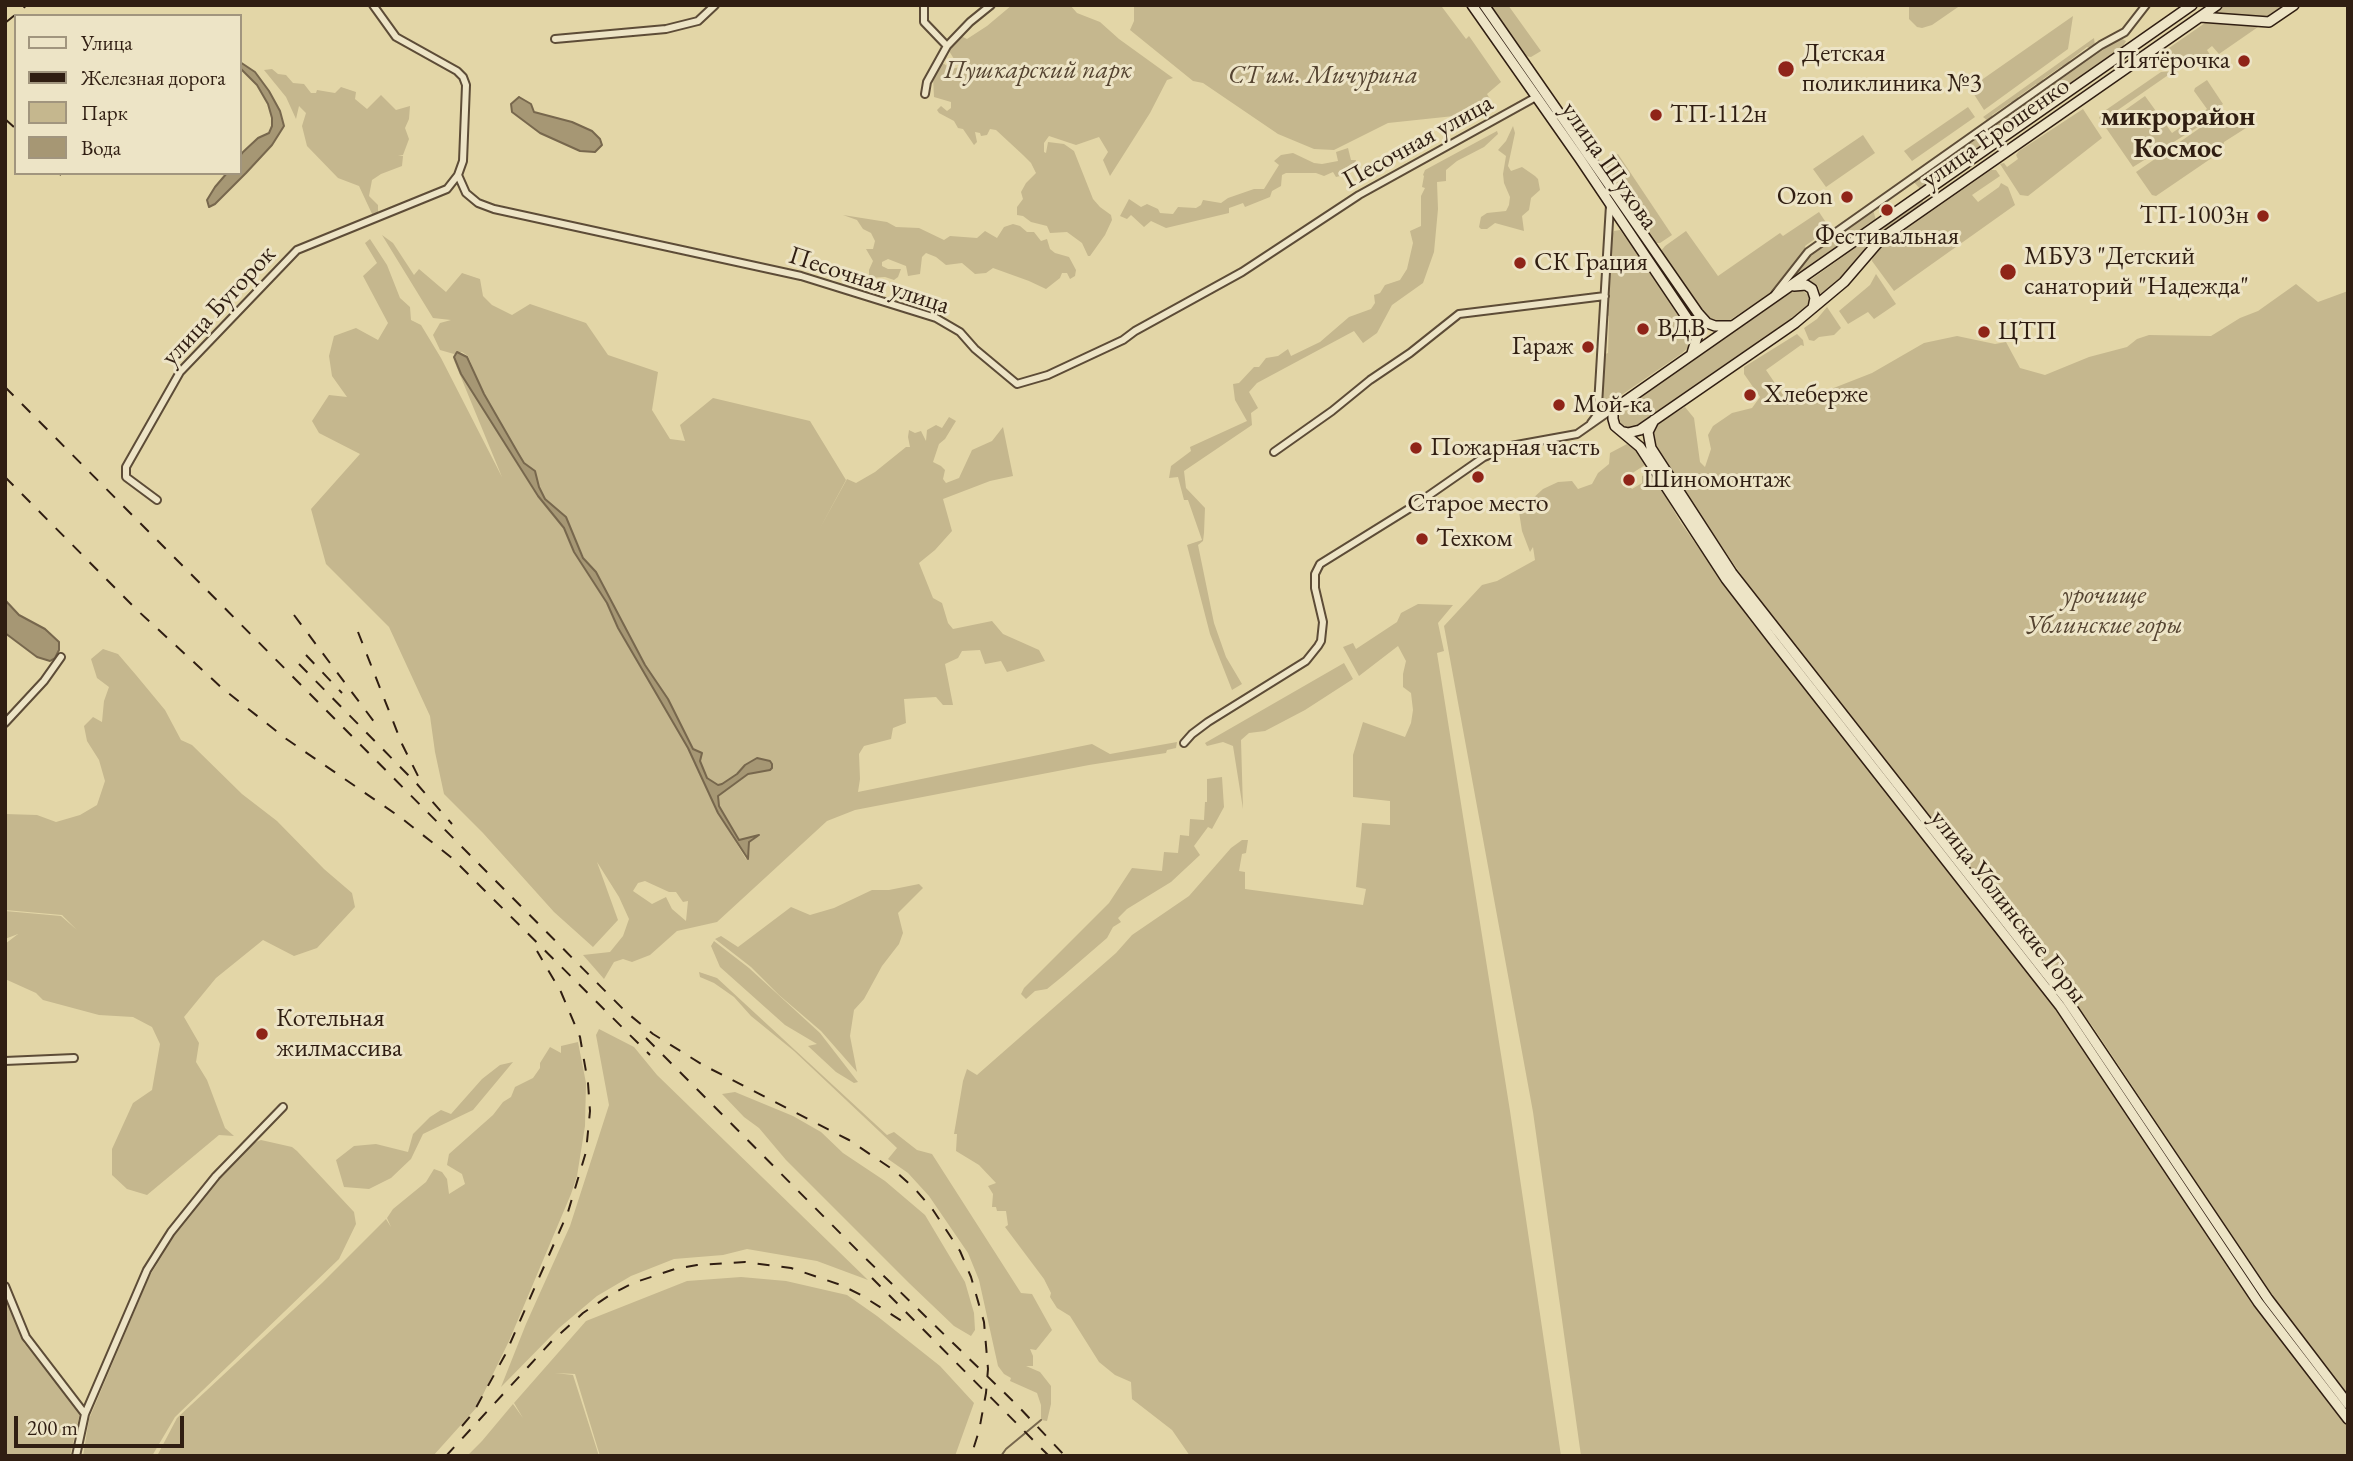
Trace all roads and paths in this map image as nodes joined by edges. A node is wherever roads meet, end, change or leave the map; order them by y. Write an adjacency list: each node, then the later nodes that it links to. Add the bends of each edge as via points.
1 (373, 5): 17 (street, via 396,37 463,78 463,161)
2 (715, 5): 12 (street, via 698,21 666,29)
3 (924, 5): 13 (street, via 924,22)
4 (991, 5): 13 (street)
5 (1472, 5): 14 (main road, улица Шухова)
6 (1484, 5): 14 (main road, улица Шухова)
7 (2146, 5): 21 (street, улица Ерошенко, via 2125,33 2101,45 1808,252)
8 (2193, 5): 11 (main road); 19 (main road, улица Ерошенко)
9 (2217, 5): 11 (main road, улица Ерошенко)
10 (2294, 5): 11 (main road, via 2269,22)
11 (2200, 17): 22 (main road, улица Ерошенко, via 1881,239 1860,266)
12 (555, 39)
13 (947, 46): 15 (street)
14 (1522, 67): 16 (main road, улица Шухова)
15 (925, 94)
16 (1540, 94): 17 (street, Песочная улица, via 1359,195 1242,272 1123,341 1017,384 960,332 936,318 801,276 494,209 478,204 466,193); 18 (main road, улица Шухова); 23 (main road, улица Шухова, via 1701,318 1715,326)
17 (458, 175): 32 (street, улица Бугорок, via 447,189 297,250 180,372 126,467 126,477)
18 (1610, 204): 20 (street); 24 (main road, улица Шухова, via 1693,327 1697,337)
19 (1791, 286): 21 (main road, улица Ерошенко); 22 (main road, via 1812,289)
20 (1605, 296): 25 (street); 31 (street, via 1459,314)
21 (1770, 302): 23 (main road, улица Ерошенко)
22 (1813, 309): 28 (main road, улица Ерошенко)
23 (1737, 324): 24 (main road, улица Ерошенко)
24 (1692, 355): 26 (main road, улица Ерошенко)
25 (1598, 405): 26 (street); 27 (street); 29 (street)
26 (1617, 407): 27 (street, улица Ерошенко); 30 (main road, via 1613,413)
27 (1605, 415): 29 (street, улица Ерошенко); 30 (street)
28 (1654, 420): 30 (main road, улица Ерошенко, via 1634,432); 40 (main road, улица Ублинские Горы, via 1648,432 1651,448 1732,573 2067,1000 2268,1298)
29 (1589, 427): 35 (street, улица Ерошенко, via 1577,435 1495,451 1320,564 1315,573 1323,622 1318,646 1306,661 1208,722)
30 (1618, 428): 42 (main road, улица Ублинские Горы, via 1640,447 1726,579 2060,1006 2258,1301)
31 (1274, 452)
32 (157, 499)
33 (61, 657): 34 (street)
34 (5, 723)
35 (1184, 743)
36 (74, 1058): 37 (street)
37 (5, 1061)
38 (283, 1107): 41 (street, via 216,1176 171,1232 147,1270)
39 (5, 1286): 41 (street, via 26,1337)
40 (2348, 1404)
41 (85, 1414): 43 (street)
42 (2348, 1419)
43 (76, 1456)

